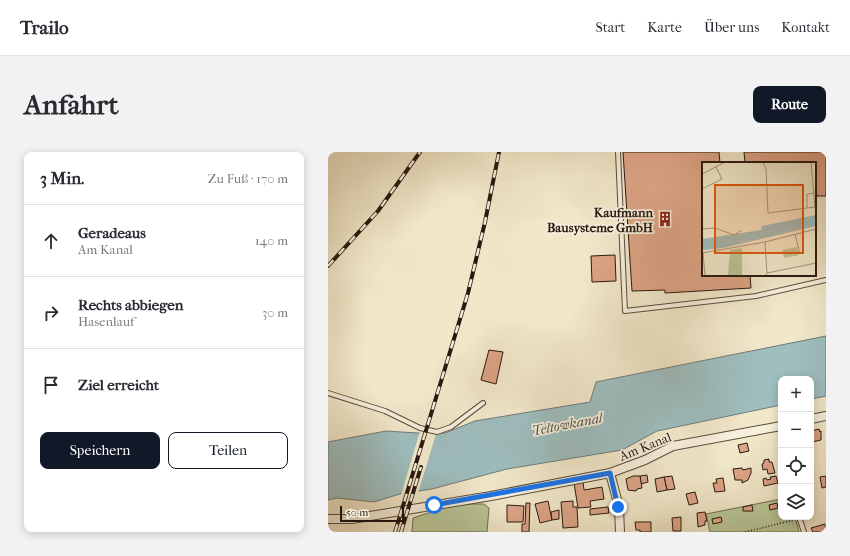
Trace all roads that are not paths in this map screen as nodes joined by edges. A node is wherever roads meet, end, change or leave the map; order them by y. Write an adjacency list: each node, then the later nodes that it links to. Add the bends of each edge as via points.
1 (618, 152): 2 (lane, via 625,311 756,296)
2 (826, 280)
3 (328, 393): 4 (lane, via 386,411 420,428 437,432 450,427)
4 (483, 403)
5 (826, 416): 6 (street)
6 (814, 418)
7 (778, 428): 8 (street, Am Kanal, via 673,446)
8 (610, 473): 9 (street, Am Kanal, via 352,519); 11 (street, via 618,507)
9 (328, 519)
10 (800, 520): 12 (lane)
11 (620, 532)
12 (804, 532)

